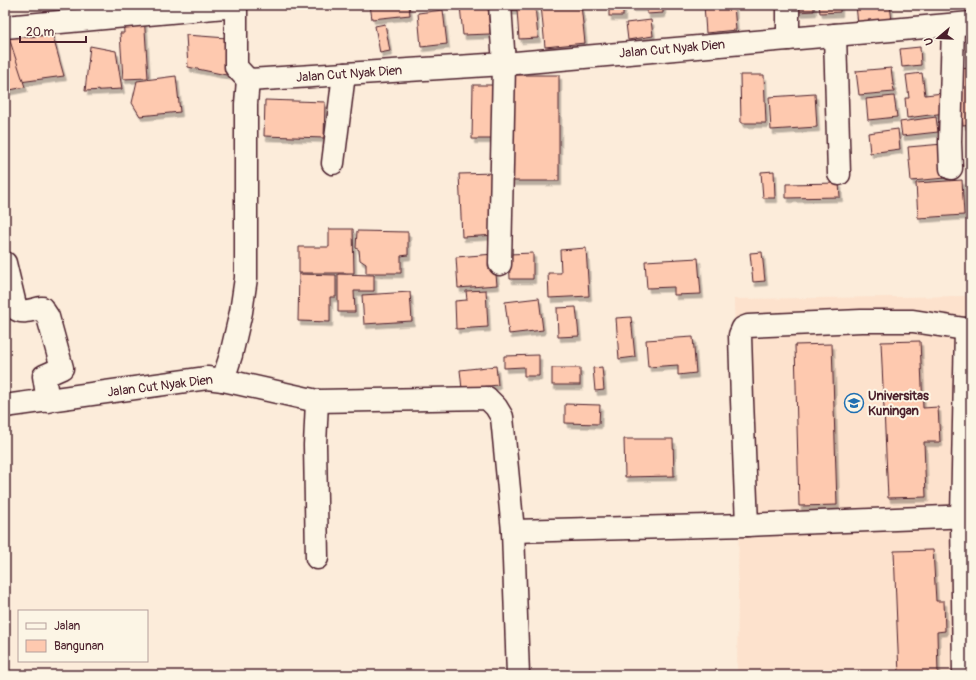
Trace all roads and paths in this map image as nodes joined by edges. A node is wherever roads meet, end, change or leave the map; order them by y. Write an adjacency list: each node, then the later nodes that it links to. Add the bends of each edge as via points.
1 (236, 5): 5 (street); 10 (street, via 236,67)
2 (500, 5): 8 (street)
3 (788, 5): 7 (street)
4 (962, 24): 6 (street, Jalan Cut Nyak Dien); 12 (street, via 950,142)
5 (5, 27)
6 (835, 35): 7 (street, Jalan Cut Nyak Dien); 13 (street)
7 (788, 39): 8 (street, Jalan Cut Nyak Dien)
8 (504, 64): 9 (street, Jalan Cut Nyak Dien); 15 (street)
9 (344, 74): 10 (street, Jalan Cut Nyak Dien); 11 (street)
10 (248, 80): 17 (street, Jalan Cut Nyak Dien, via 246,278 241,312)
11 (333, 163)
12 (951, 168)
13 (840, 174)
14 (5, 263): 19 (street, via 16,309 23,312 42,308 48,317 62,368 44,376)
15 (500, 264)
16 (968, 330): 21 (street); 22 (street, via 914,321 806,323 743,328 740,335 741,386)
17 (223, 380): 18 (street); 19 (street, Jalan Cut Nyak Dien, via 206,378)
18 (317, 400): 23 (street, via 487,398 502,417); 24 (street)
19 (48, 401): 20 (street, Jalan Cut Nyak Dien)
20 (5, 406)
21 (967, 516): 22 (street); 26 (street)
22 (748, 525): 23 (street)
23 (512, 531): 25 (street)
24 (317, 558)
25 (518, 675)
26 (964, 675)

